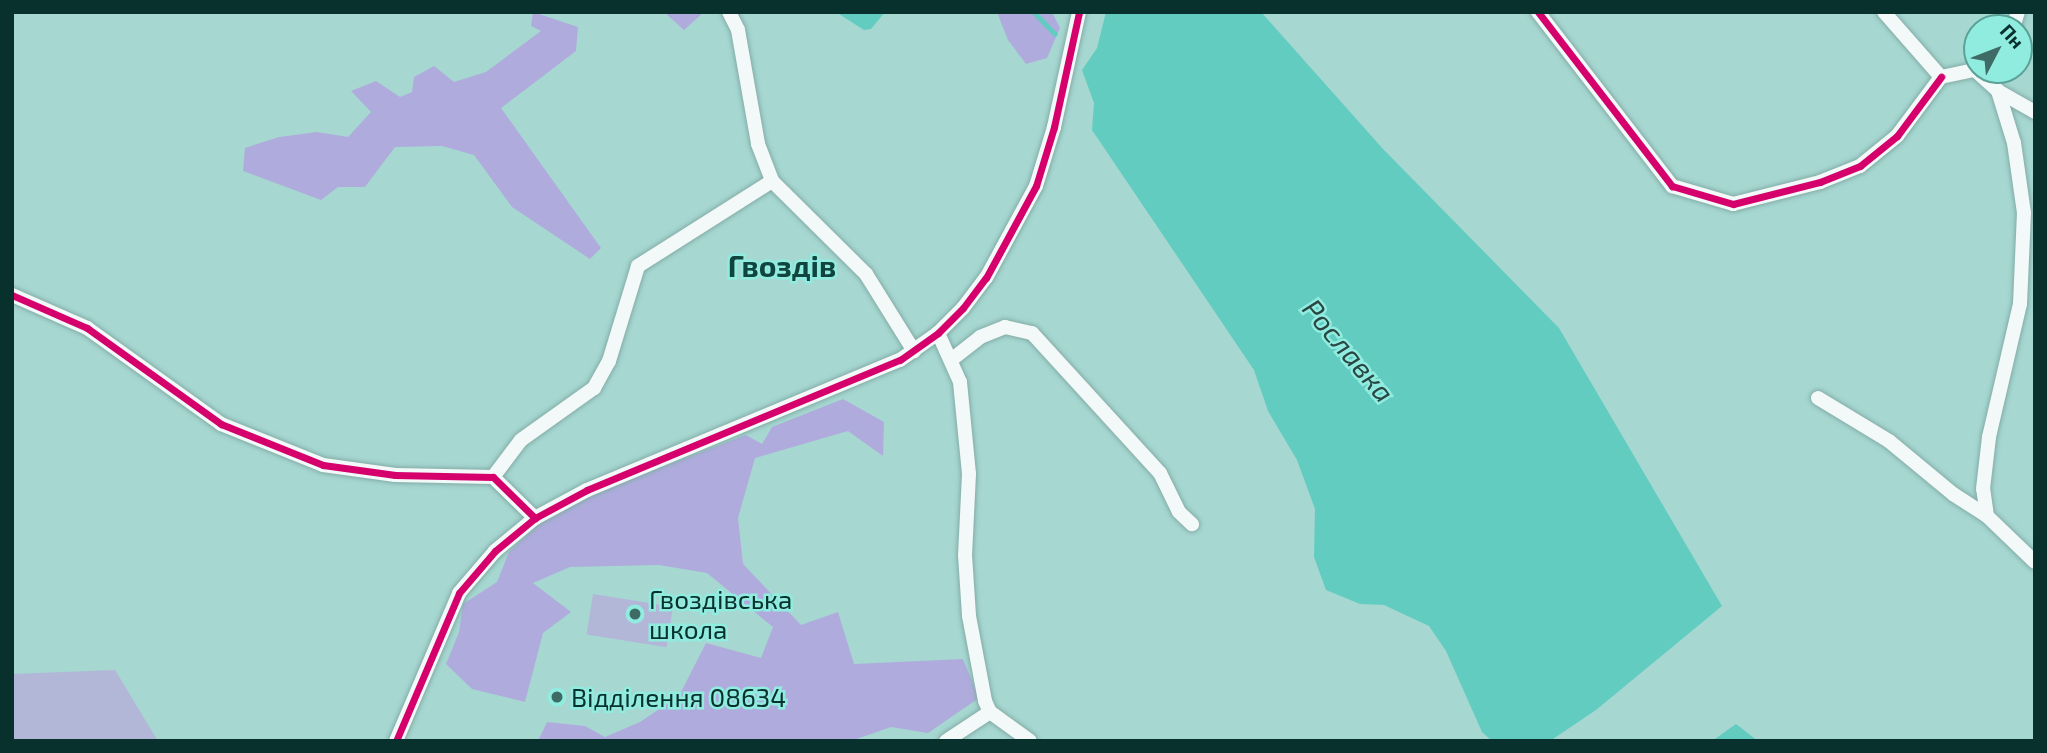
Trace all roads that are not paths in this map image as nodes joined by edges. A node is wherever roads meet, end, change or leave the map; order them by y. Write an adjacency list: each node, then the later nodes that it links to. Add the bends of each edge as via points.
1 (729, 12): 10 (street, via 738,30 758,144)
2 (1079, 12): 12 (street, via 1036,186 986,278)
3 (1538, 12): 6 (street, via 1672,186 1733,204 1820,182 1860,166 1897,136)
4 (1884, 12): 6 (street)
5 (1963, 72): 6 (street)
6 (1941, 77)
7 (1991, 84): 8 (street)
8 (1998, 91): 9 (street); 17 (street, via 2014,143 2024,213 2020,304 1989,437 1983,489)
9 (2035, 112)
10 (772, 181): 13 (street, via 866,274); 16 (street, via 638,266 609,361 594,387 521,440)
11 (12, 295): 16 (street, via 87,328 221,424 323,465 395,475)
12 (938, 333): 13 (street); 14 (street)
13 (915, 351): 18 (street, via 587,490)
14 (951, 360): 19 (street, via 980,337 1005,327 1032,333 1160,473 1179,512); 21 (street, via 960,382 969,474 965,555 969,616)
15 (1818, 398): 17 (street, via 1889,440)
16 (493, 477): 18 (street)
17 (1987, 516): 20 (street)
18 (536, 518): 22 (street, via 495,551 459,593)
19 (1192, 524)
20 (2035, 562)
21 (990, 712): 23 (street); 24 (street)
22 (396, 741)
23 (946, 741)
24 (1030, 741)

